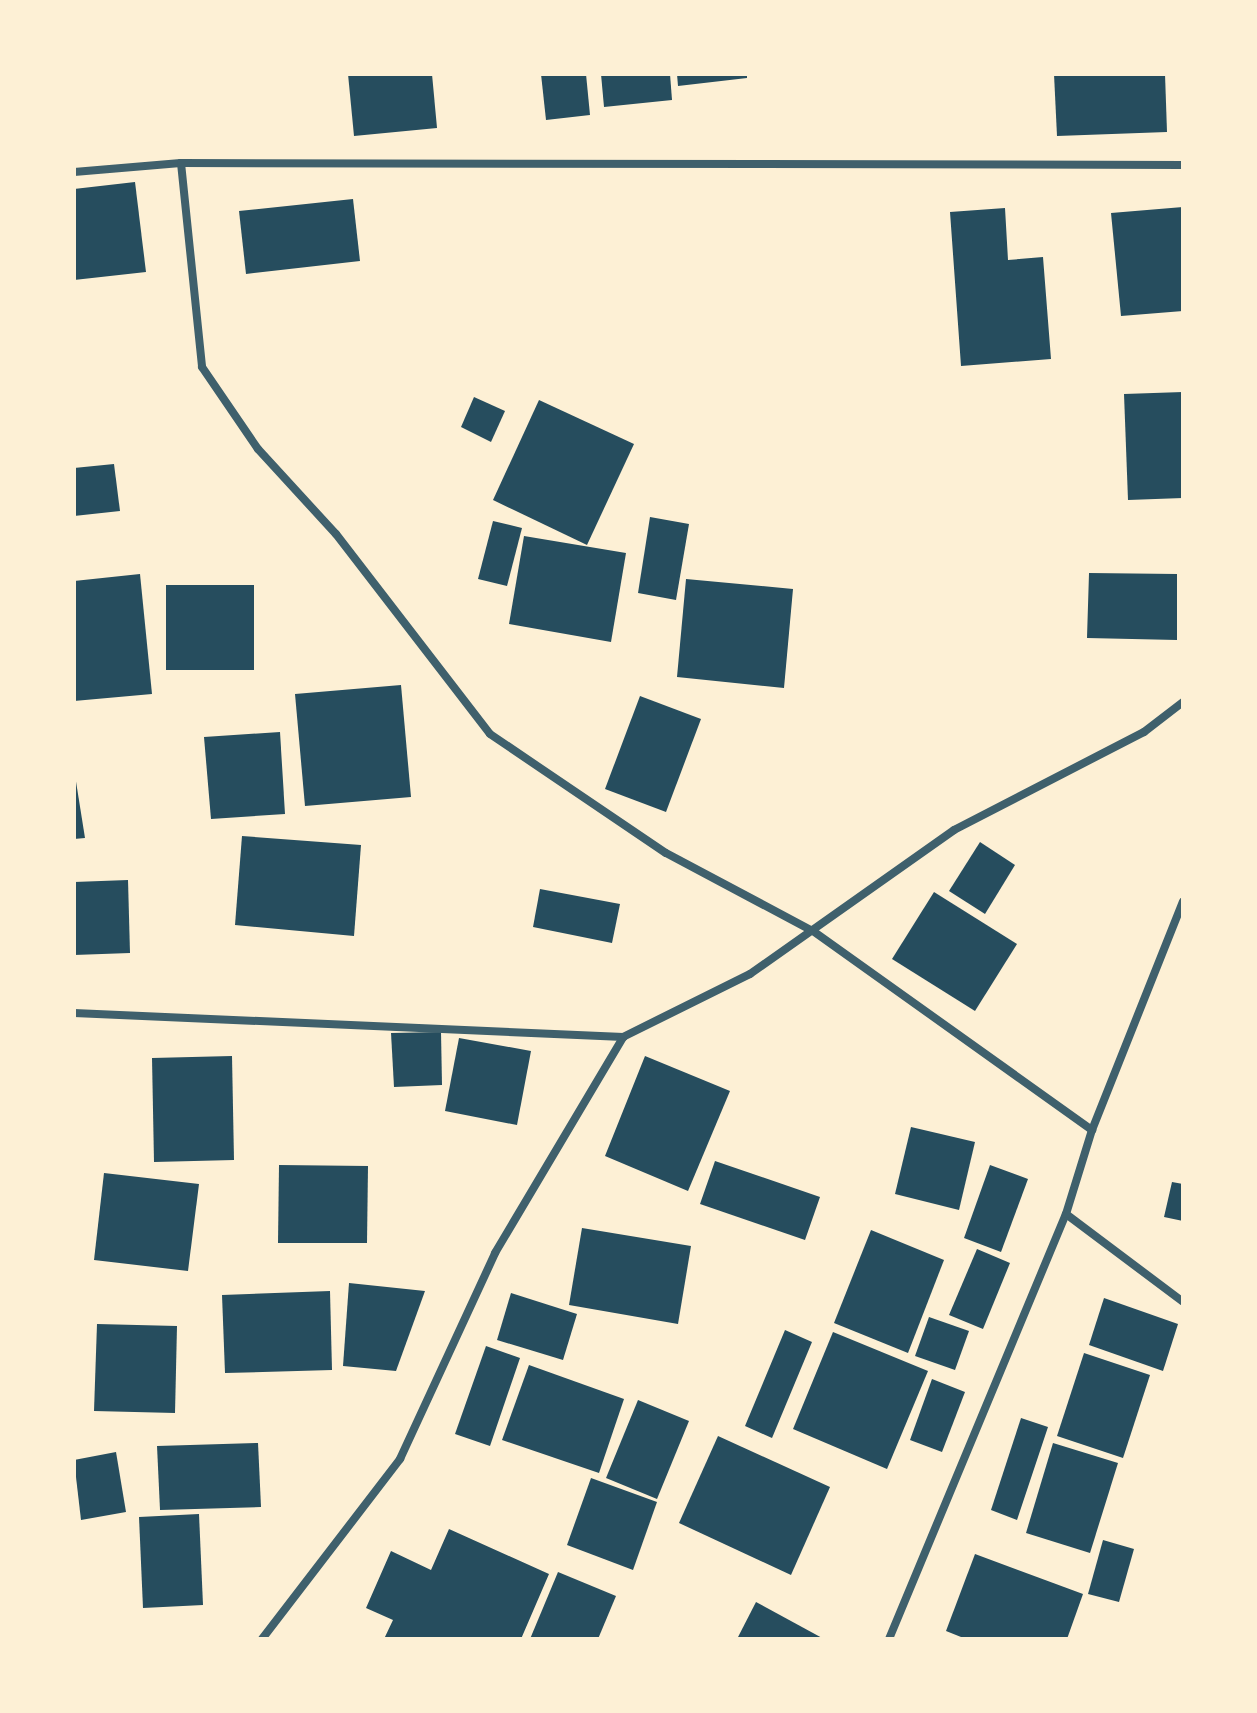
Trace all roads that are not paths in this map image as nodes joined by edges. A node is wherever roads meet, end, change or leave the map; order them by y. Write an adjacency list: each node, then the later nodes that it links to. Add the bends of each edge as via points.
1 (181, 163): 2 (street); 3 (street); 6 (street, via 202,367 258,449 336,534 490,734 666,853)
2 (1183, 165)
3 (74, 172)
4 (1183, 702): 6 (street, via 1144,732 954,830)
5 (1183, 901): 9 (street)
6 (813, 931): 8 (street, via 750,974); 9 (street)
7 (74, 1013): 8 (street)
8 (623, 1037): 12 (street, via 495,1253 400,1459)
9 (1092, 1130): 10 (street)
10 (1066, 1214): 11 (street); 13 (street)
11 (1183, 1302)
12 (262, 1639)
13 (889, 1639)

